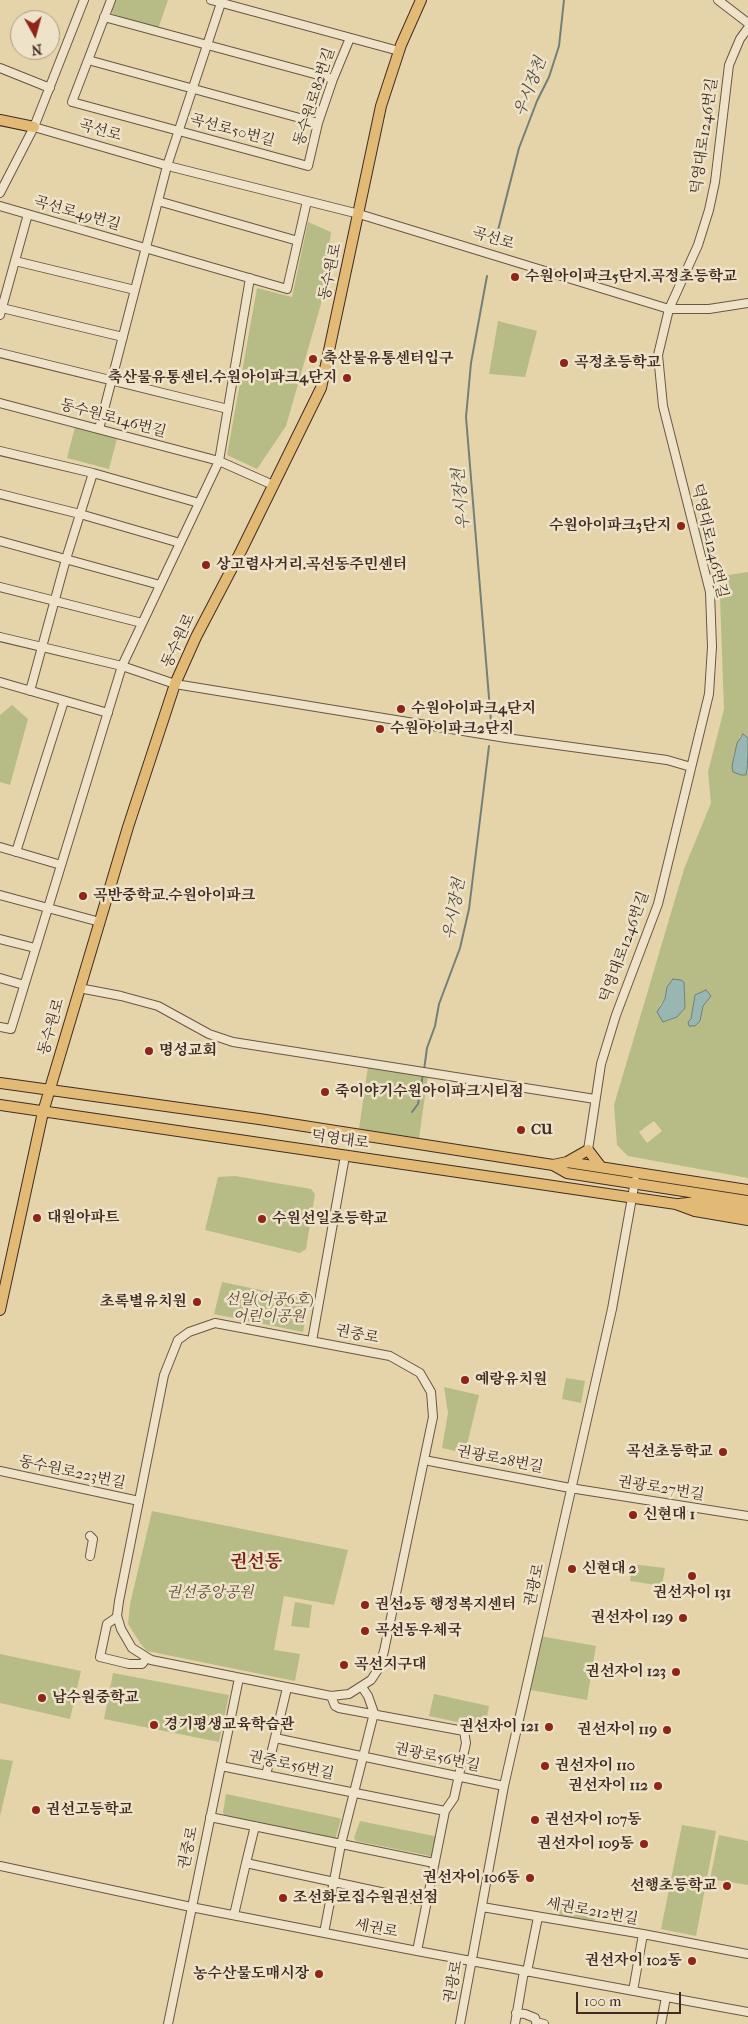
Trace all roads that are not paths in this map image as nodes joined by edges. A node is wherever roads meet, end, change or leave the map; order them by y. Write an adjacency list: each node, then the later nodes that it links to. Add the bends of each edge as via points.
1 (84, 0): 16 (street)
2 (111, 0): 7 (street)
3 (211, 0): 6 (street, 동수원로82번길)
4 (421, 0): 12 (main road, 동수원로)
5 (718, 0): 8 (street)
6 (222, 2): 10 (street, 동수원로82번길); 11 (street, 곡선로50번길)
7 (104, 17): 11 (street); 13 (street)
8 (748, 23)
9 (748, 28): 36 (street, 덕영대로1246번길, via 740,38 729,65 709,210 698,245)
10 (350, 38): 12 (street, 동수원로82번길); 15 (street, 동수원로82번길)
11 (207, 45): 15 (street); 17 (street, 곡선로50번길)
12 (399, 51): 29 (main road, 동수원로, via 381,106)
13 (88, 60): 17 (street, 곡선로50번길); 21 (street, 곡선로50번길, via 72,102)
14 (0, 68): 16 (street)
15 (333, 79): 19 (street, 동수원로82번길)
16 (50, 88): 20 (street)
17 (193, 88): 19 (street, 곡선로50번길); 21 (street, 곡선로50번길)
18 (0, 120): 20 (main road, 곡선로)
19 (318, 123): 23 (street, 동수원로82번길)
20 (34, 127): 22 (street, 곡선로); 24 (street)
21 (179, 131): 22 (street, 곡선로50번길); 23 (street, 곡선로50번길)
22 (167, 166): 25 (street, 곡선로); 26 (street)
23 (308, 166)
24 (0, 193)
25 (307, 201): 29 (street, 곡선로); 30 (street)
26 (158, 202): 30 (street); 31 (street)
27 (0, 206): 28 (street, 곡선로49번길)
28 (28, 214): 31 (street, 곡선로49번길); 32 (street)
29 (359, 214): 36 (street, 곡선로); 47 (main road, 동수원로, via 321,388)
30 (298, 241): 33 (street, 곡선로49번길, via 287,288)
31 (146, 248): 33 (street, 곡선로49번길); 34 (street)
32 (15, 261): 34 (street); 37 (street)
33 (250, 278): 42 (street)
34 (135, 290): 38 (street)
35 (748, 303): 36 (street, 곡선로)
36 (669, 309): 66 (street, 덕영대로1246번길, via 658,355 664,406 710,592 712,647 709,694)
37 (1, 311): 38 (street)
38 (123, 337): 40 (street)
39 (0, 353): 40 (street)
40 (112, 381): 42 (street); 43 (street)
41 (0, 403): 43 (street, 동수원로146번길)
42 (228, 409): 45 (street)
43 (99, 429): 45 (street, 동수원로146번길)
44 (0, 451): 46 (street)
45 (219, 461): 47 (street, 동수원로146번길); 49 (street)
46 (94, 473): 49 (street); 50 (street)
47 (273, 485): 62 (main road, 동수원로)
48 (0, 494): 50 (street)
49 (200, 503): 52 (street)
50 (80, 514): 52 (street); 53 (street)
51 (0, 541): 53 (street)
52 (180, 543): 54 (street)
53 (66, 559): 54 (street); 56 (street)
54 (160, 586): 57 (street)
55 (0, 587): 56 (street)
56 (55, 601): 57 (street); 59 (street)
57 (142, 623): 60 (street)
58 (0, 637): 59 (street)
59 (42, 647): 60 (street); 63 (street)
60 (122, 666): 62 (street); 65 (street)
61 (0, 682): 63 (street)
62 (175, 684): 66 (street, via 506,738 667,760); 72 (main road, 동수원로)
63 (30, 691): 64 (street)
64 (64, 700): 65 (street); 68 (street)
65 (108, 713): 69 (street)
66 (691, 767): 81 (street, 덕영대로1246번길, via 658,904 616,1015)
67 (0, 847): 68 (street)
68 (16, 852): 69 (street)
69 (61, 866): 71 (street)
70 (0, 895): 71 (street)
71 (48, 908): 72 (street); 74 (street)
72 (100, 922): 77 (main road, 동수원로)
73 (0, 938): 74 (street)
74 (36, 948): 76 (street)
75 (0, 978): 76 (street)
76 (24, 985): 78 (street, via 11,1029)
77 (80, 988): 80 (main road, 동수원로); 81 (street, via 158,1006 209,1034 233,1042)
78 (0, 1027)
79 (0, 1083): 80 (main road, 덕영대로)
80 (49, 1091): 83 (main road, 동수원로); 87 (main road, 덕영대로, via 259,1119)
81 (595, 1099): 84 (street, 덕영대로1246번길)
82 (0, 1105): 83 (main road, 덕영대로)
83 (43, 1112): 85 (main road, 덕영대로); 96 (main road, 동수원로)
84 (588, 1150): 86 (main road); 88 (main road)
85 (345, 1156): 91 (main road, 덕영대로); 97 (street)
86 (567, 1162): 87 (main road, 덕영대로); 88 (main road, 덕영대로)
87 (553, 1165): 89 (main road, 덕영대로, via 567,1173)
88 (601, 1167): 90 (main road, 덕영대로)
89 (635, 1182): 91 (street, 권광로); 92 (main road, 덕영대로)
90 (748, 1190)
91 (632, 1198): 93 (main road, 덕영대로); 100 (street, 권광로, via 612,1309)
92 (748, 1200)
93 (676, 1204): 94 (main road, 덕영대로, via 697,1202); 95 (main road, 덕영대로, via 695,1211)
94 (748, 1211)
95 (748, 1220)
96 (0, 1310)
97 (312, 1340): 98 (street, 권중로, via 390,1356 420,1374 431,1392 433,1404); 101 (street, 권중로, via 215,1323 189,1332 178,1340 164,1375)
98 (424, 1460): 100 (street, 권광로28번길); 108 (street, 권중로, via 384,1650 379,1668)
99 (0, 1472): 101 (street, 동수원로223번길)
100 (570, 1488): 102 (street, 권광로27번길); 117 (street, 권광로)
101 (139, 1501): 105 (street, 권중로)
102 (748, 1516)
103 (90, 1536): 104 (street, via 93,1539)
104 (90, 1556)
105 (118, 1617): 106 (street, 권중로, via 127,1641); 106 (street, via 107,1624 100,1657 129,1664 142,1664)
106 (146, 1658): 107 (street, 권중로)
107 (239, 1678): 109 (street, 권중로); 114 (street, 권중로)
108 (362, 1687): 110 (street, 권중로, via 349,1694); 111 (street)
109 (287, 1688): 110 (street, 권중로); 112 (street)
110 (331, 1696): 111 (street, 권중로, via 339,1708)
111 (374, 1713): 113 (street); 116 (street, 권중로, via 464,1731 466,1743)
112 (275, 1738): 113 (street, 권광로56번길); 115 (street)
113 (364, 1756): 116 (street, 권광로56번길); 118 (street)
114 (220, 1766): 115 (street, 권중로56번길); 120 (street, 권중로)
115 (266, 1775): 118 (street, 권중로56번길)
116 (458, 1776): 117 (street, 권광로56번길); 119 (street, via 454,1798)
117 (504, 1786): 129 (street, 권광로)
118 (355, 1794): 119 (street, 권중로56번길); 122 (street)
119 (445, 1811): 124 (street)
120 (210, 1817): 121 (street); 128 (street, 권중로)
121 (255, 1826): 122 (street); 123 (street)
122 (341, 1844): 124 (street); 126 (street)
123 (246, 1863): 126 (street); 130 (street)
124 (434, 1863): 127 (street)
125 (0, 1866): 128 (street, 세권로)
126 (334, 1882): 127 (street); 132 (street)
127 (427, 1902): 134 (street)
128 (191, 1907): 130 (street, 세권로); 142 (street, 권중로)
129 (482, 1907): 131 (street, 세권로212번길); 136 (street, 권광로)
130 (234, 1915): 132 (street, 세권로)
131 (538, 1917): 133 (street, 세권로212번길); 137 (street)
132 (324, 1933): 134 (street, 세권로)
133 (642, 1934): 135 (street); 138 (street, 세권로212번길)
134 (417, 1951): 136 (street, 세권로)
135 (748, 1954)
136 (472, 1962): 137 (street, 세권로); 143 (street, 권광로)
137 (526, 1971): 138 (street, 세권로); 141 (street)
138 (633, 1991): 139 (street, 세권로)
139 (666, 1997): 140 (street, 세권로); 146 (street)
140 (748, 2012)
141 (516, 2013): 144 (street); 145 (street, via 534,2018)
142 (168, 2024)
143 (460, 2024)
144 (514, 2024)
145 (539, 2024)
146 (660, 2024)

